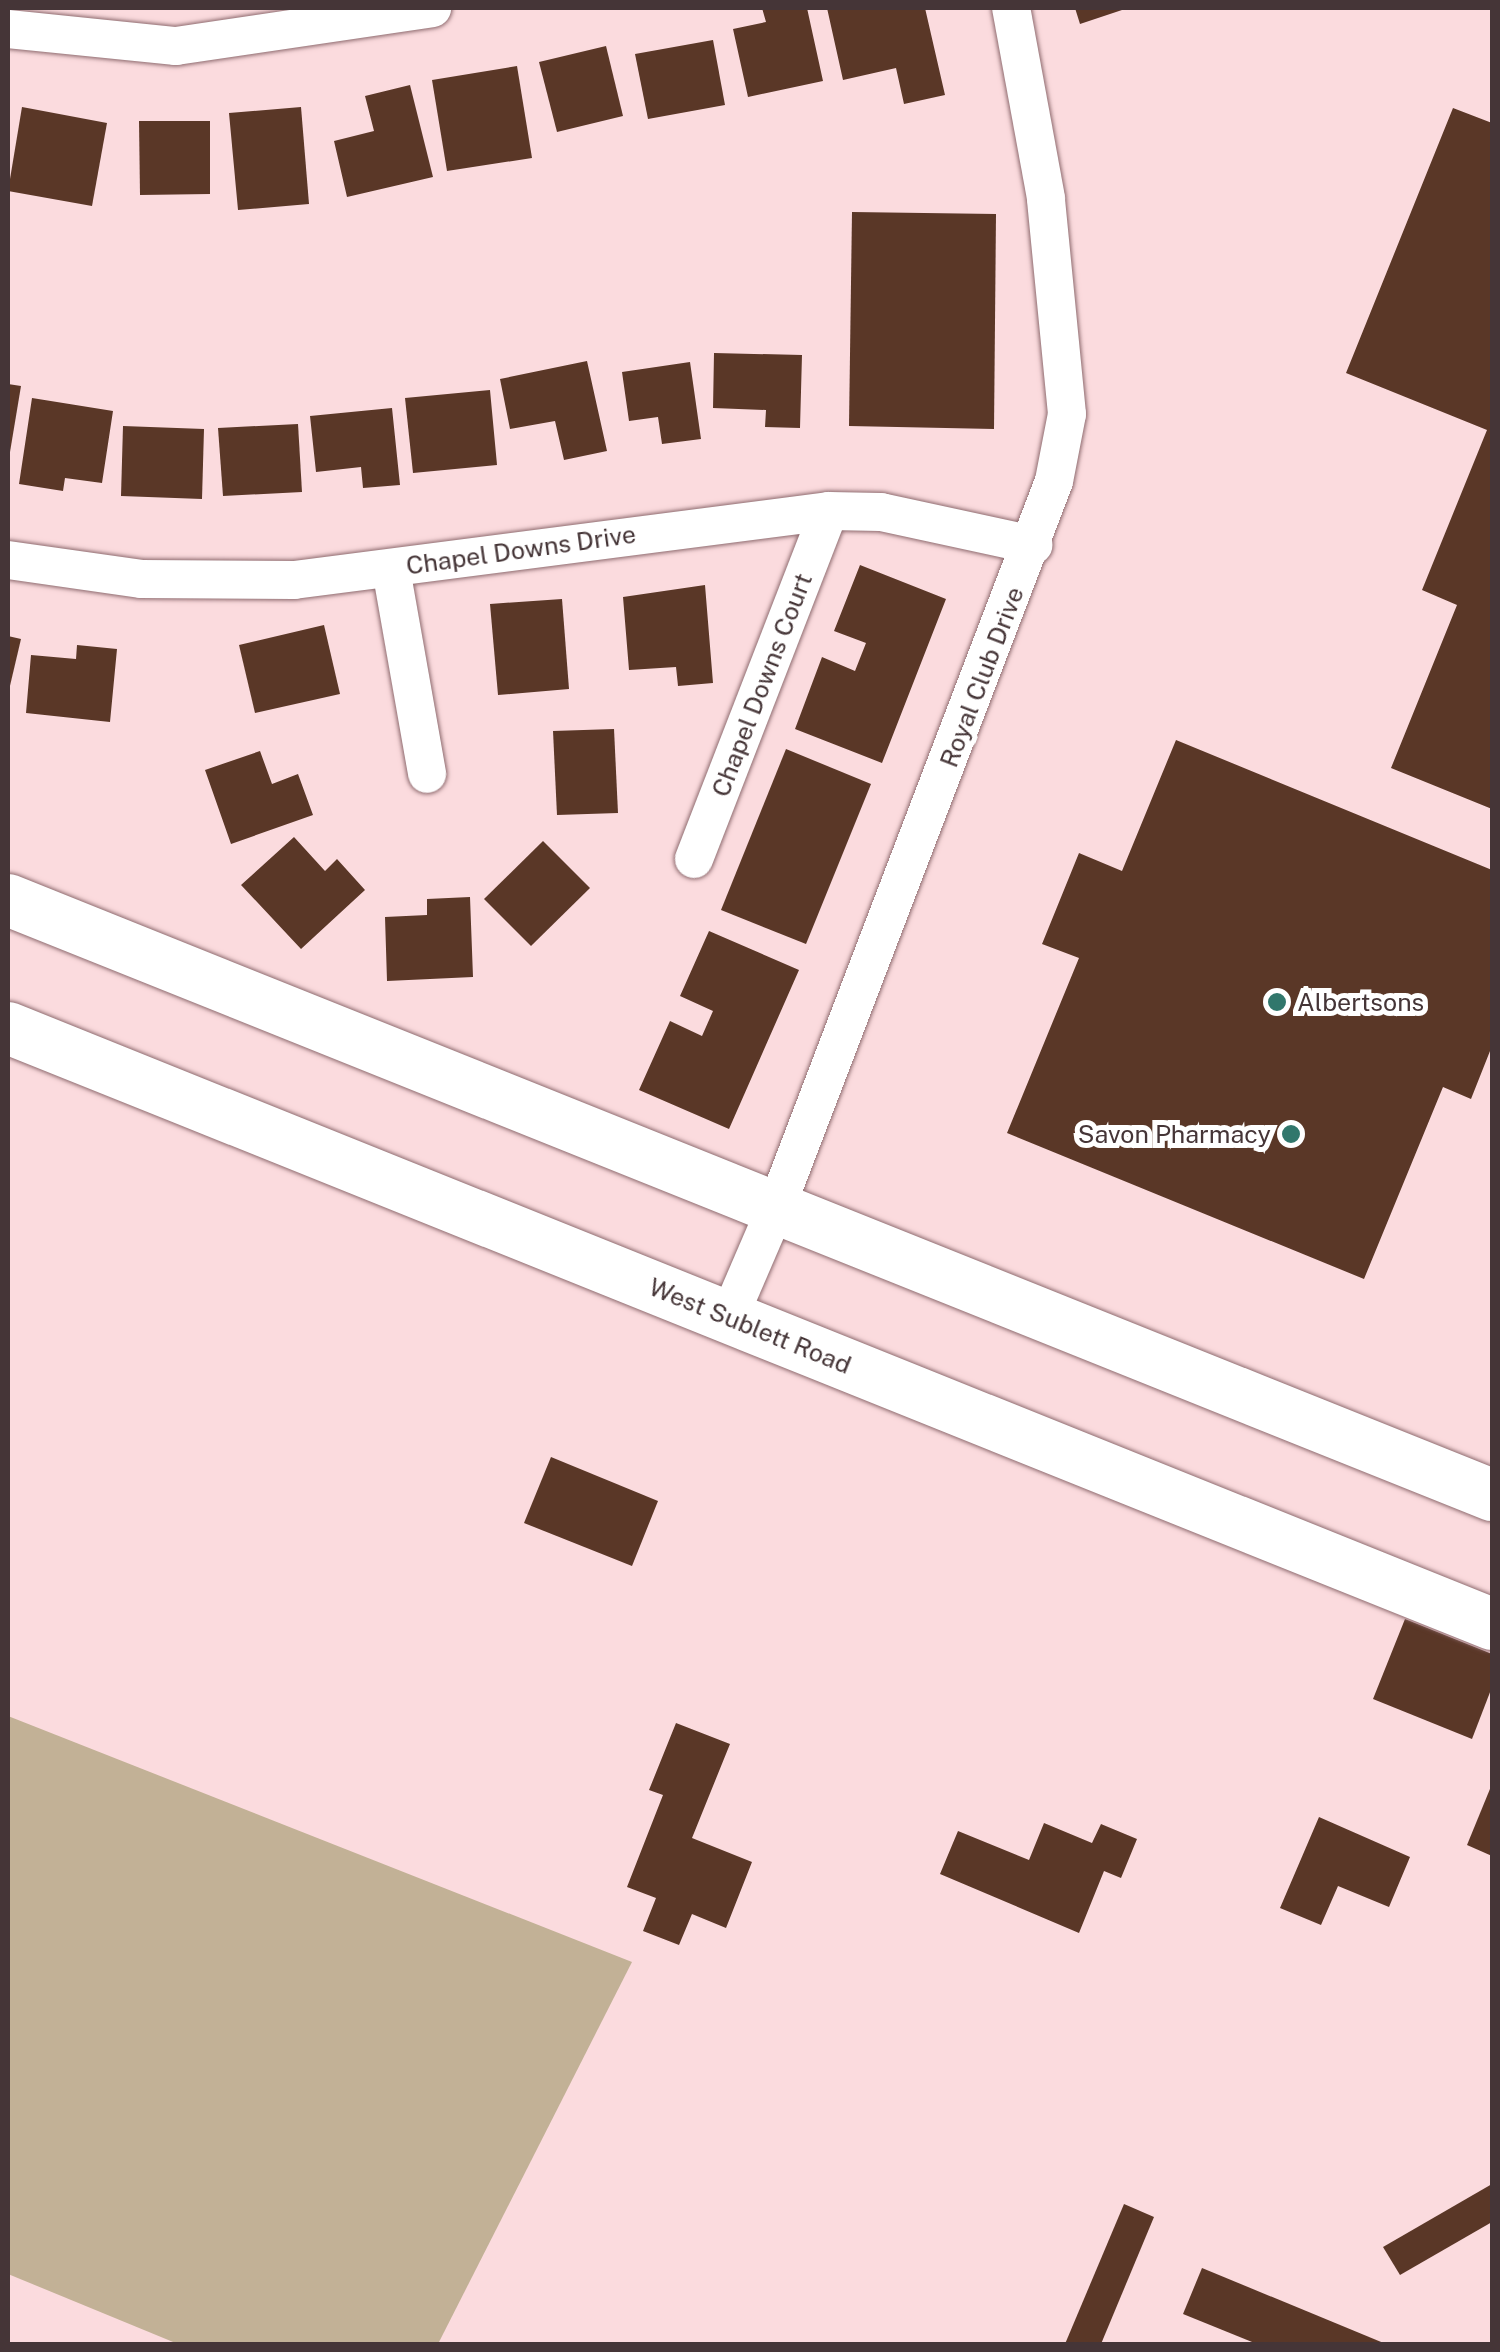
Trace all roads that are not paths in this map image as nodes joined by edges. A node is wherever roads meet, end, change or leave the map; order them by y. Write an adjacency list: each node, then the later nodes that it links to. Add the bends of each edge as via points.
1 (432, 8): 3 (street, via 176,46)
2 (1010, 8): 5 (street, Royal Club Drive, via 1046,198 1066,414)
3 (8, 29)
4 (828, 511): 5 (street, Chapel Downs Drive, via 881,512); 7 (street, Chapel Downs Drive); 9 (street, Chapel Downs Court)
5 (1033, 544): 12 (street, Royal Club Drive)
6 (8, 560): 7 (street, Chapel Downs Drive, via 141,579 294,580)
7 (390, 570): 8 (street)
8 (427, 774)
9 (694, 859)
10 (8, 900): 12 (main road)
11 (8, 1028): 13 (main road, West Sublett Road)
12 (776, 1208): 13 (street, Royal Club Drive); 14 (main road)
13 (729, 1317): 15 (main road, West Sublett Road)
14 (1492, 1495)
15 (1492, 1624)

